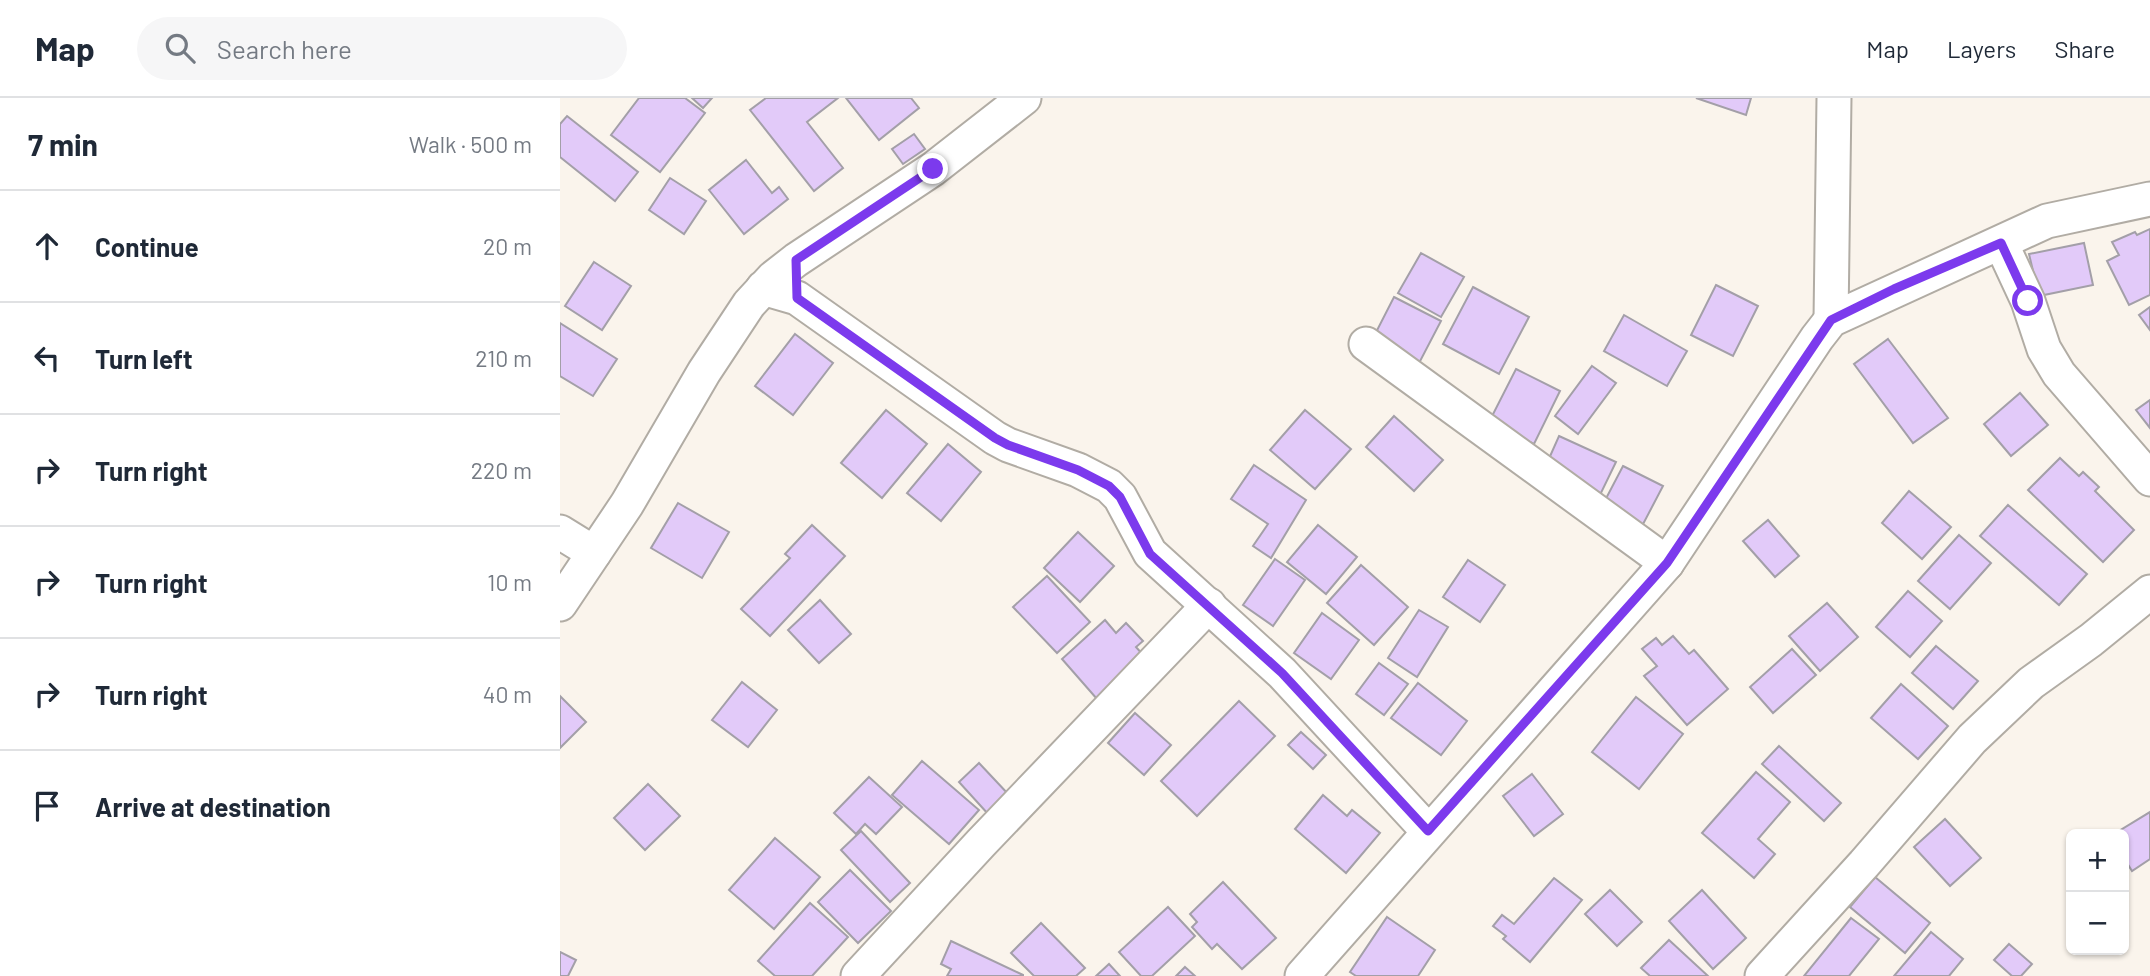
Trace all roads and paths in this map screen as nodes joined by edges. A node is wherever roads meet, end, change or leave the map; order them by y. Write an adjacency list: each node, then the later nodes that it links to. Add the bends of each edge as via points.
1 (1024, 98): 5 (street, via 933,169)
2 (1834, 98): 8 (street)
3 (2150, 199): 4 (street, via 2048,221)
4 (2001, 243): 8 (street); 10 (street, via 2044,349 2059,374)
5 (796, 260): 6 (street); 7 (street)
6 (763, 288): 7 (street); 12 (street, via 704,372)
7 (797, 298): 16 (street, via 995,438 1109,486 1120,497 1150,554)
8 (1831, 320): 13 (street)
9 (1366, 344): 13 (street)
10 (2150, 479)
11 (560, 532): 12 (street)
12 (594, 553): 15 (street)
13 (1667, 563): 17 (street)
14 (2150, 592): 20 (street, via 2031,682 1972,739)
15 (560, 604)
16 (1209, 605): 17 (street, via 1282,673); 18 (street)
17 (1428, 831): 19 (street)
18 (858, 976)
19 (1302, 976)
20 (1762, 976)

